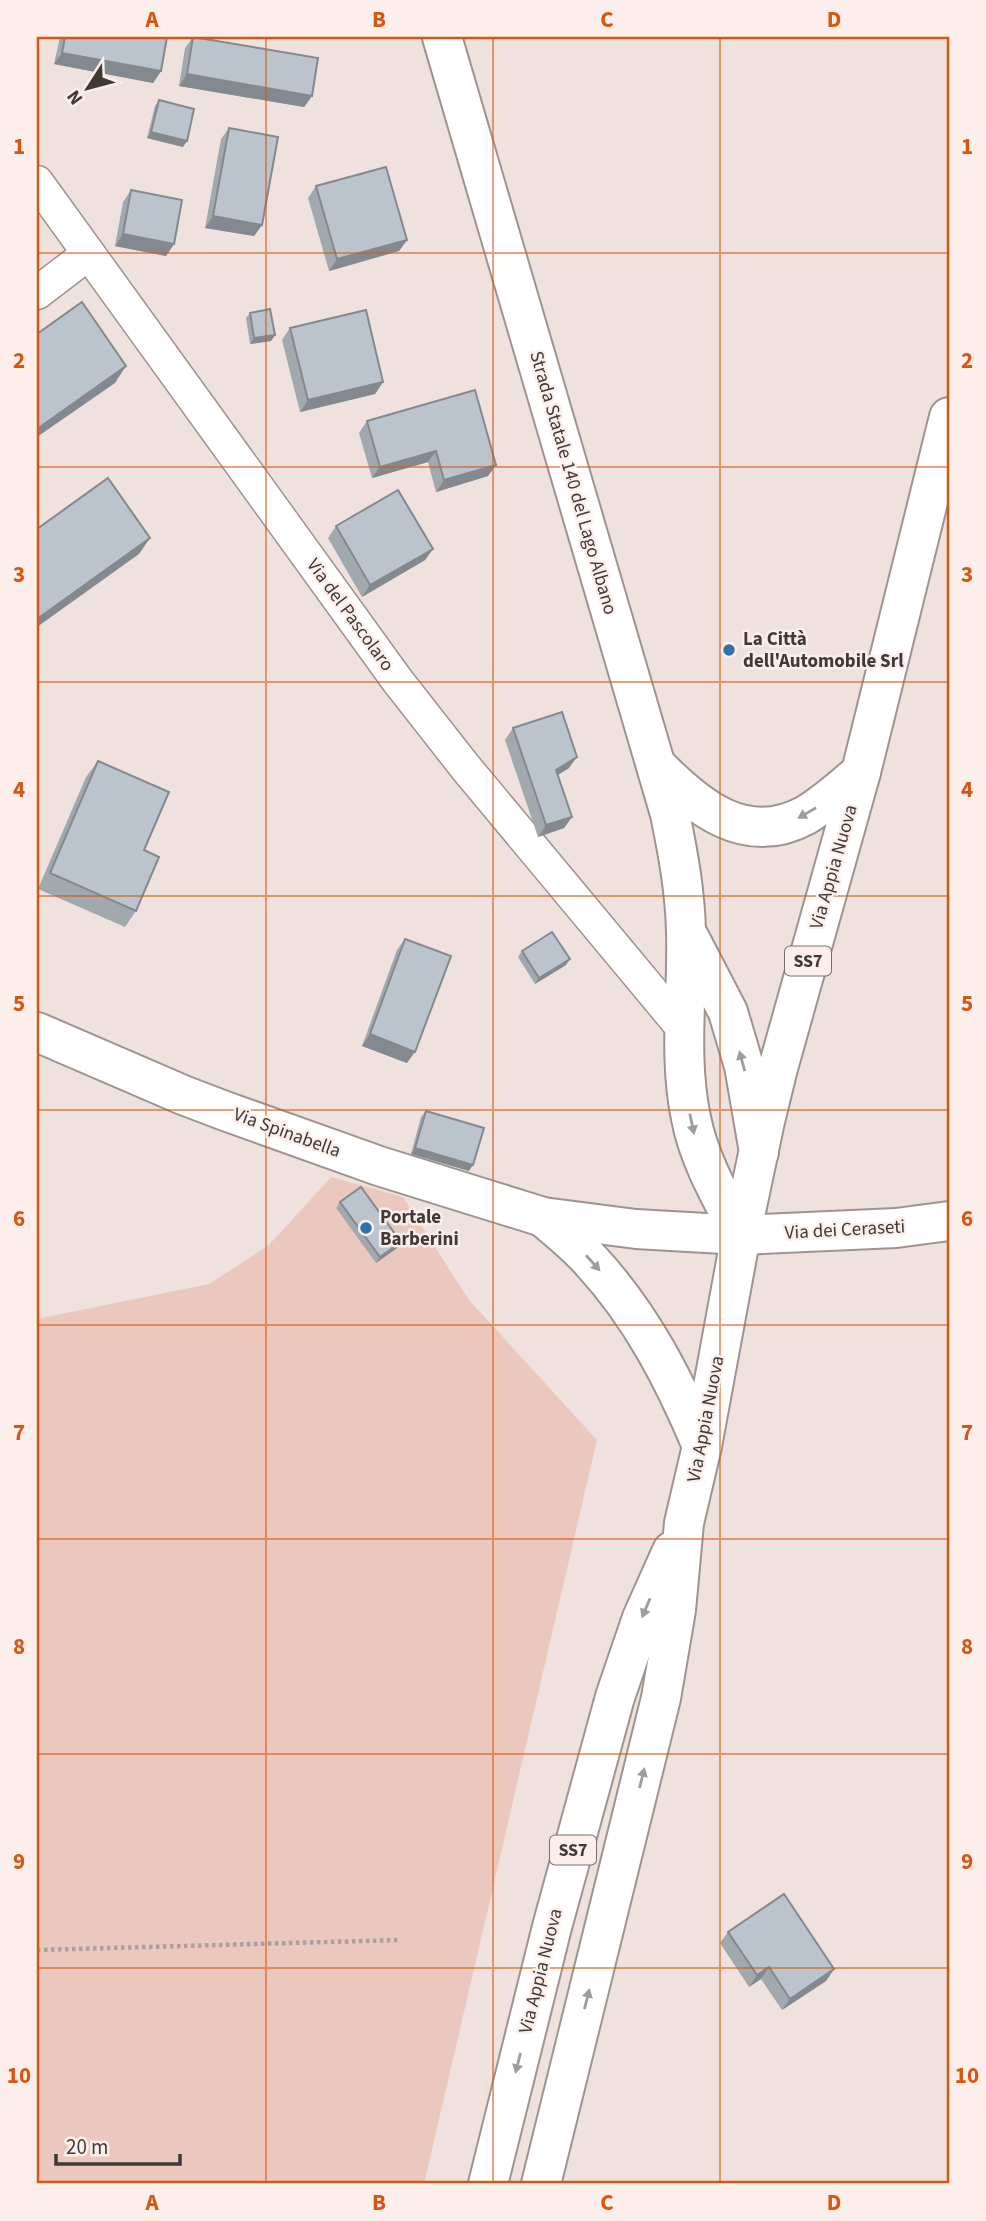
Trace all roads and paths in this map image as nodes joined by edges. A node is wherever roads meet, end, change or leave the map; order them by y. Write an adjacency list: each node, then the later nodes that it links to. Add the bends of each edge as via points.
1 (442, 37): 6 (main road, Strada Statale 140 del Lago Albano)
2 (37, 182): 3 (street, Via del Pascolaro)
3 (88, 254): 4 (street); 9 (street, Via del Pascolaro, via 390,670)
4 (37, 293)
5 (949, 417): 7 (main road, Via Appia Nuova / SS7)
6 (655, 763): 7 (main road, one-way to 6, via 806,815 777,827 764,827 737,824 710,811); 8 (main road, Strada Statale 140 del Lago Albano, via 678,857)
7 (861, 772): 11 (main road, Via Appia Nuova / SS7)
8 (686, 932): 9 (main road); 11 (main road, one-way to 8, via 744,1066 728,1012)
9 (685, 1031): 14 (main road, one-way to 14, via 687,1091 696,1141)
10 (37, 1032): 12 (main road, Via Spinabella, via 183,1096 379,1166)
11 (759, 1152): 14 (main road, Via Appia Nuova / SS7)
12 (543, 1217): 14 (main road, Via Spinabella, via 636,1229); 15 (main road, Via Spinabella, one-way to 15, via 593,1262 633,1314 673,1380)
13 (949, 1221): 14 (main road, Via dei Ceraseti)
14 (741, 1235): 15 (main road, Via Appia Nuova / SS7)
15 (702, 1446): 16 (main road, Via Appia Nuova / SS7)
16 (684, 1524): 19 (main road, Via Appia Nuova / SS7, one-way to 19, via 622,1671); 20 (main road, Via Appia Nuova / SS7, one-way to 16, via 661,1698)
17 (399, 1940): 18 (path)
18 (37, 1950)
19 (488, 2184)
20 (541, 2184)

